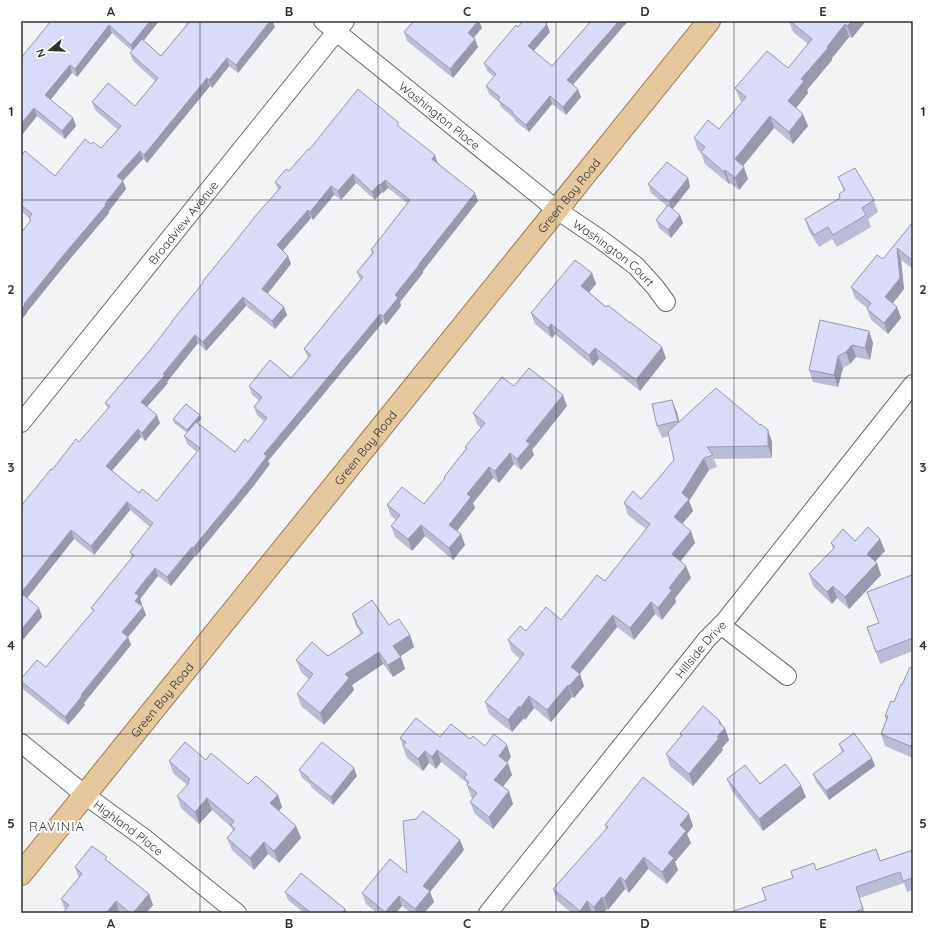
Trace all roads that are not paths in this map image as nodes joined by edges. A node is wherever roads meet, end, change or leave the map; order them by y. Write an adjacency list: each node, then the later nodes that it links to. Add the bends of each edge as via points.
1 (709, 21): 3 (main road, Green Bay Road)
2 (335, 25): 3 (street, Washington Place); 6 (street, Broadview Avenue)
3 (557, 210): 4 (street, Washington Court, via 636,266); 10 (main road, Green Bay Road)
4 (666, 302)
5 (913, 384): 7 (street, Hillside Drive)
6 (21, 423)
7 (721, 625): 8 (street); 13 (street, Hillside Drive)
8 (787, 676)
9 (21, 743): 10 (street, Highland Place)
10 (85, 795): 11 (main road, Green Bay Road); 12 (street, Highland Place, via 144,838)
11 (21, 874)
12 (237, 913)
13 (488, 913)

